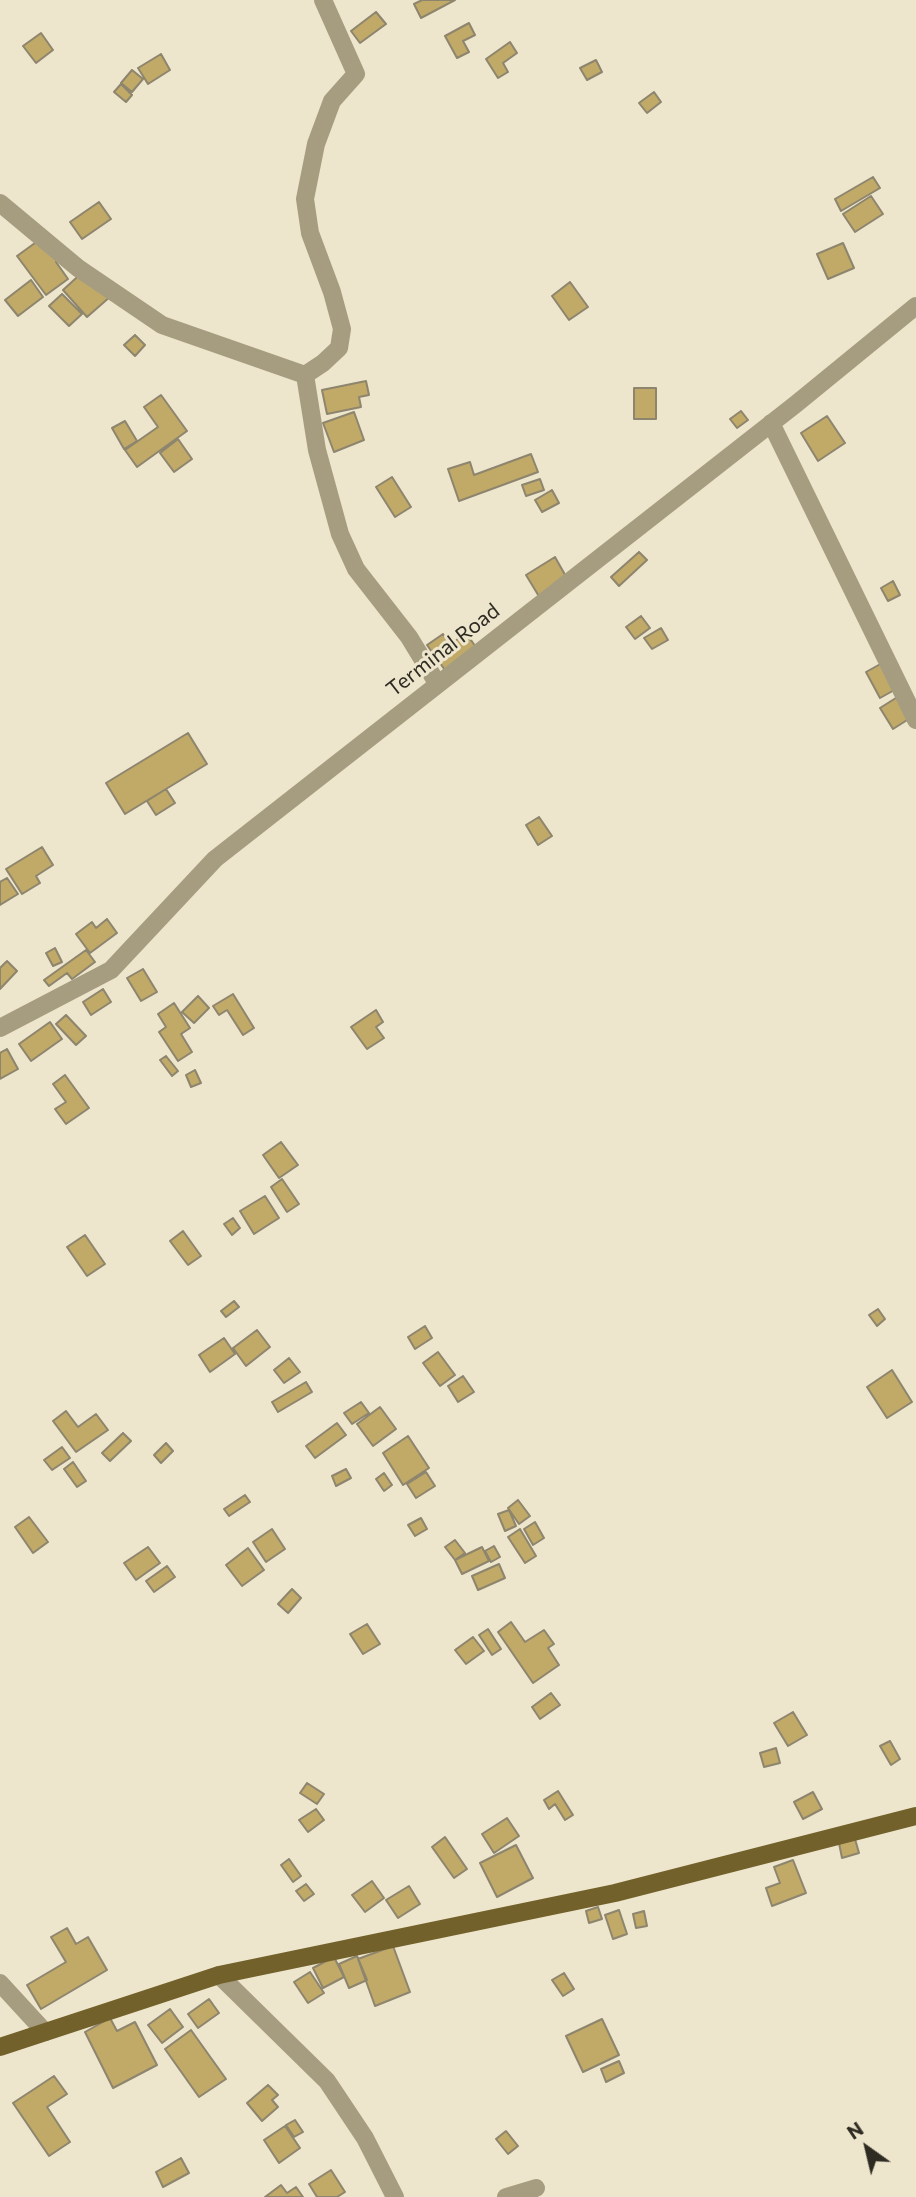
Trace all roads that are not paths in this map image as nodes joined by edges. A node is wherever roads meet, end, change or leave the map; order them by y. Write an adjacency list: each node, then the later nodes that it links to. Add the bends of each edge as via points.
1 (323, 0): 4 (street, via 356,74 332,101 316,144 305,199 310,233 342,329 339,348)
2 (0, 203): 4 (street, via 78,268 162,325)
3 (916, 306): 5 (street, Terminal Road)
4 (305, 375): 6 (street, via 317,450 356,569)
5 (771, 423): 6 (street, Terminal Road); 7 (street)
6 (437, 683): 8 (street, Terminal Road, via 215,859 111,970)
7 (916, 720)
8 (0, 1028)
9 (916, 1816): 10 (main road, via 615,1893)
10 (219, 1975): 12 (main road); 15 (street, via 327,2081 365,2138)
11 (0, 1983): 12 (street)
12 (45, 2032): 13 (main road)
13 (0, 2047)
14 (536, 2188): 16 (street)
15 (395, 2197)
16 (506, 2197)

